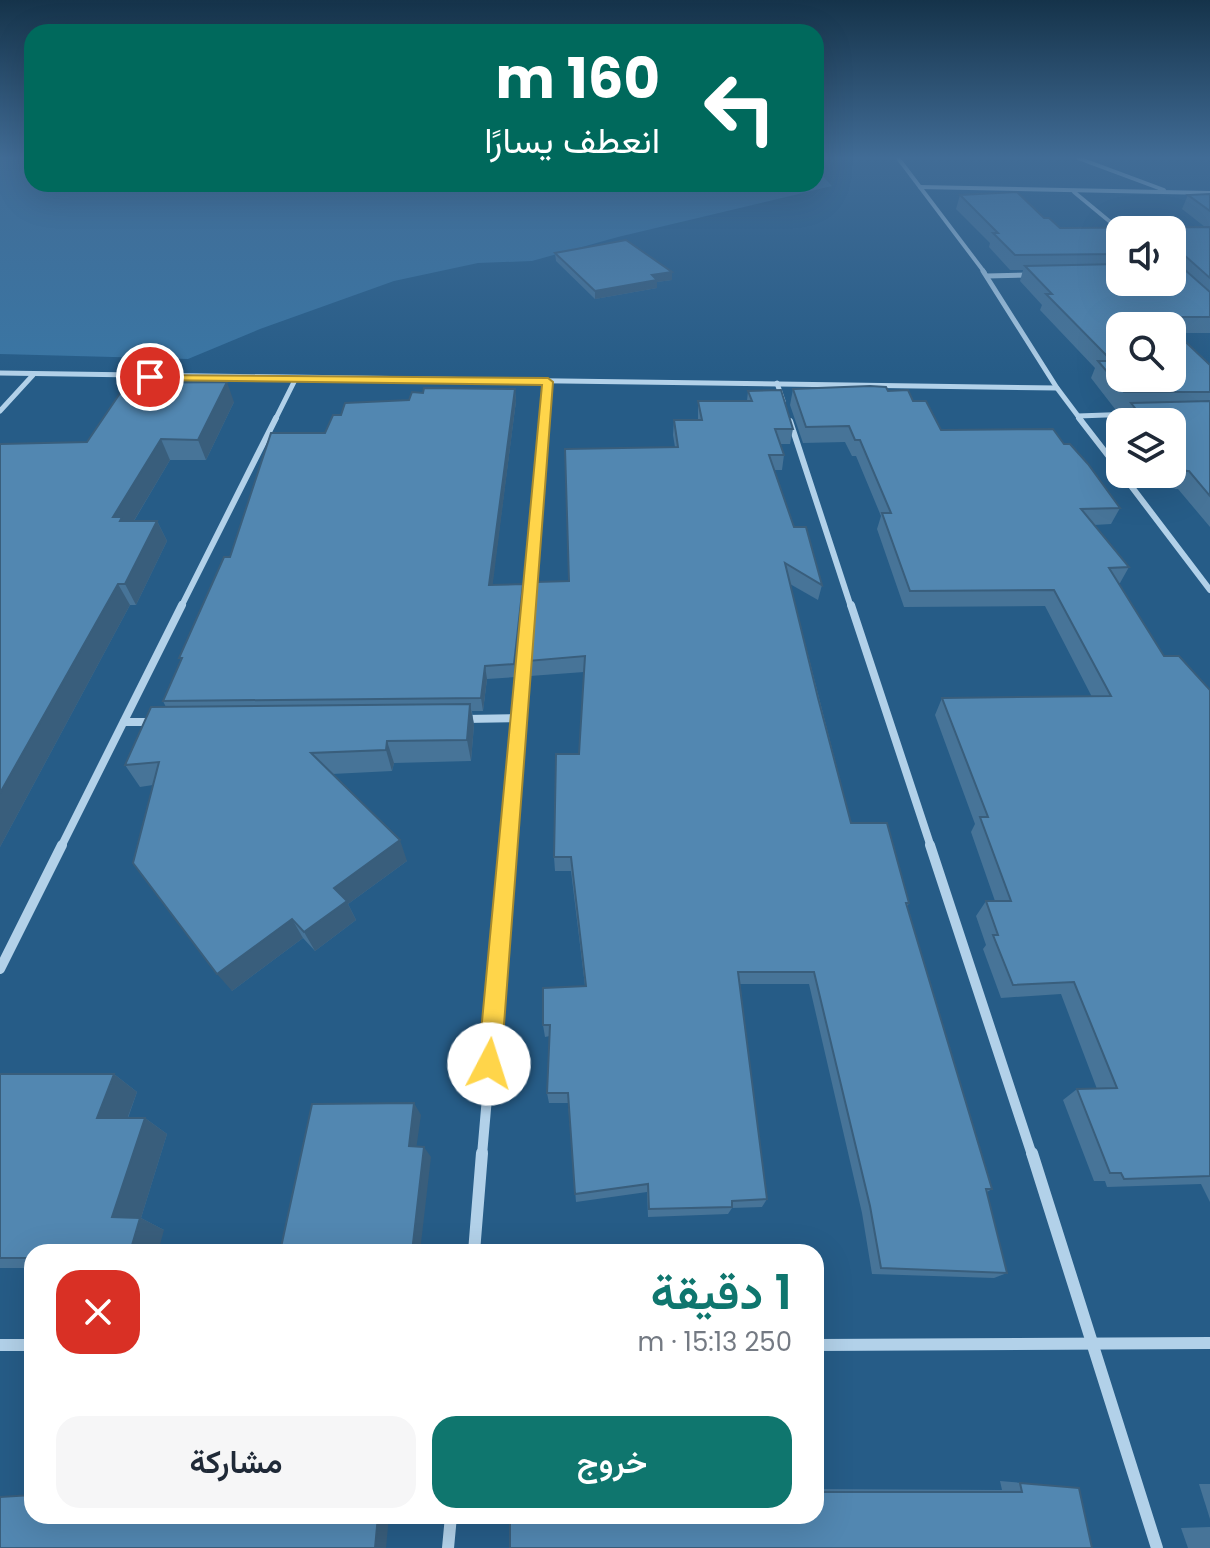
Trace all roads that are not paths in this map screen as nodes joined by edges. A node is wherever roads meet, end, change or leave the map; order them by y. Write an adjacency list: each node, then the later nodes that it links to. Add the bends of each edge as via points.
1 (953, 230): 3 (street)
2 (1031, 275): 3 (street)
3 (987, 276): 9 (street)
4 (0, 373): 5 (street)
5 (33, 375): 6 (street); 10 (street)
6 (295, 380): 7 (street); 19 (street)
7 (548, 382): 8 (street); 16 (street)
8 (777, 383): 9 (street); 22 (street)
9 (1057, 388): 12 (street)
10 (0, 411)
11 (1106, 415): 12 (street)
12 (1078, 416): 13 (street)
13 (1106, 453)
14 (1132, 488): 15 (street)
15 (1210, 590)
16 (518, 718): 17 (street); 21 (street)
17 (455, 719)
18 (171, 721): 19 (street)
19 (124, 722): 20 (street)
20 (0, 969)
21 (475, 1244)
22 (1094, 1342): 23 (street); 26 (street); 29 (street)
23 (1210, 1343)
24 (0, 1345): 25 (street)
25 (24, 1345)
26 (824, 1345)
27 (450, 1524): 28 (street)
28 (448, 1548)
29 (1157, 1548)

